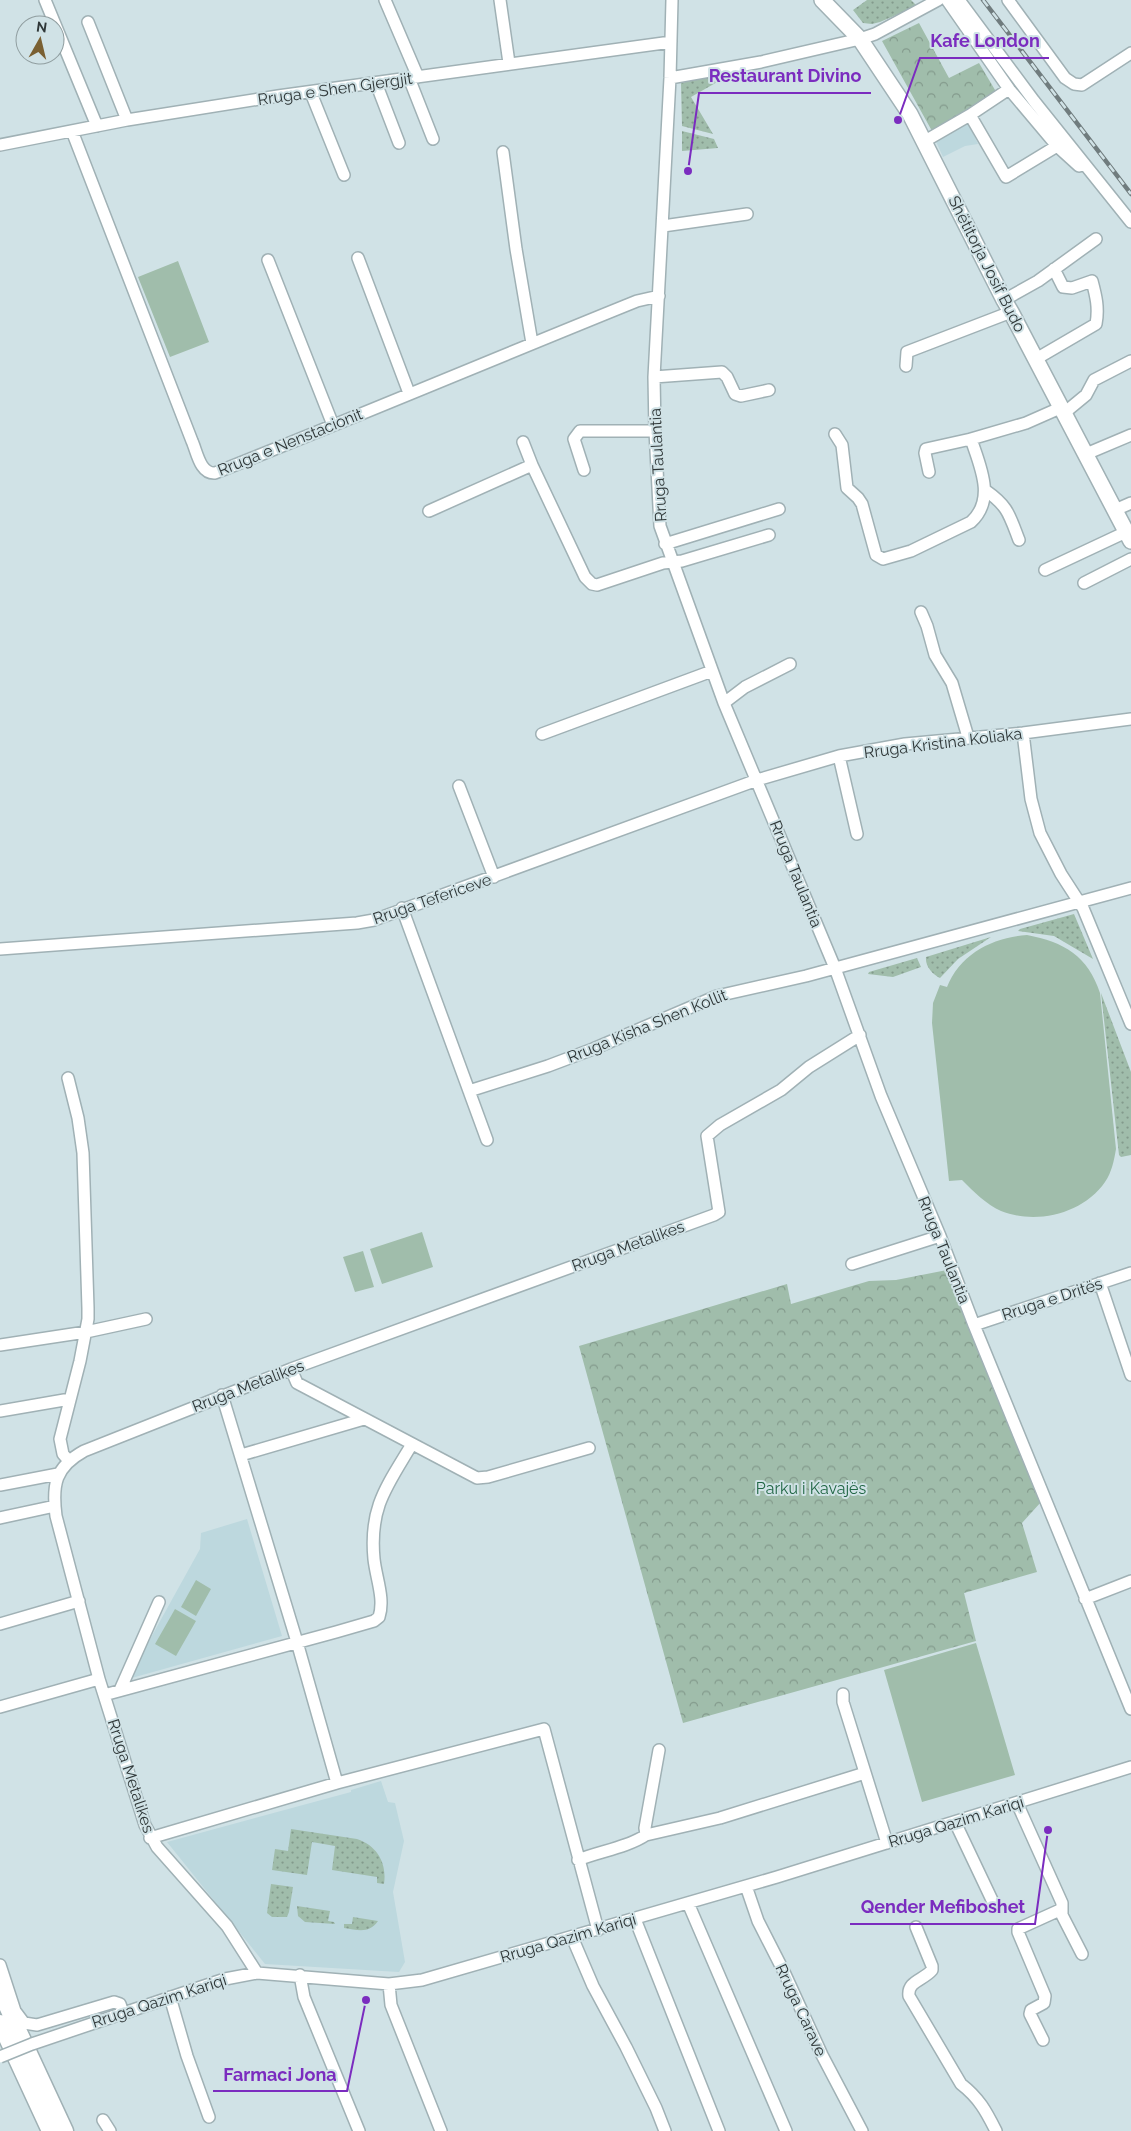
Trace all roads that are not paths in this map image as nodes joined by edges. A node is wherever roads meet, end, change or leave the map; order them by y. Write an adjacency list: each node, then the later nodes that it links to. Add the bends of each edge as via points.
1 (44, 0): 22 (street)
2 (385, 0): 15 (street)
3 (500, 0): 14 (street)
4 (672, 0): 12 (street, Rruga Taulantia)
5 (822, 0): 11 (main road, Shëtitorja Josif Budo)
6 (938, 0): 11 (street)
7 (947, 0): 18 (street)
8 (959, 0): 33 (street, via 1034,101)
9 (1008, 0): 13 (street, via 1065,78 1074,84 1082,85)
10 (88, 22): 21 (street)
11 (860, 40): 16 (street); 25 (main road, Shëtitorja Josif Budo)
12 (671, 42): 14 (street, Rruga e Shen Gjergjit); 16 (street, Rruga Taulantia)
13 (1131, 53)
14 (509, 63): 15 (street, Rruga e Shen Gjergjit)
15 (413, 77): 17 (street, Rruga e Shen Gjergjit); 24 (street)
16 (670, 78): 34 (street, Rruga Taulantia)
17 (376, 83): 19 (street, Rruga e Shen Gjergjit); 26 (street)
18 (1009, 88): 20 (street); 28 (street)
19 (311, 92): 21 (street, Rruga e Shen Gjergjit); 31 (street)
20 (970, 116): 25 (street); 28 (street, via 1006,177)
21 (127, 120): 22 (street, Rruga e Shen Gjergjit)
22 (97, 126): 23 (street, Rruga e Shen Gjergjit)
23 (72, 131): 27 (street, Rruga e Shen Gjergjit); 49 (street, Rruga e Nenstacionit, via 204,470 215,473)
24 (433, 140)
25 (925, 141): 40 (main road, Shëtitorja Josif Budo)
26 (399, 142)
27 (0, 145)
28 (1057, 146): 30 (street)
29 (502, 152): 41 (street)
30 (1082, 169)
31 (344, 176)
32 (747, 214): 34 (street)
33 (1131, 222)
34 (663, 226): 39 (street, Rruga Taulantia)
35 (1096, 239): 38 (street)
36 (358, 258): 47 (street)
37 (268, 260): 49 (street)
38 (1054, 269): 40 (street); 42 (street, via 1063,287 1072,288 1092,280 1097,298 1096,324)
39 (659, 296): 41 (street, Rruga e Nenstacionit, via 637,301); 45 (street, Rruga Taulantia)
40 (1007, 306): 42 (main road, Shëtitorja Josif Budo); 44 (street, via 907,352)
41 (532, 343): 47 (street, Rruga e Nenstacionit)
42 (1036, 359): 48 (main road, Shëtitorja Josif Budo)
43 (1131, 361): 48 (street, via 1094,380 1086,395)
44 (906, 366)
45 (654, 377): 46 (street, via 722,372 734,394 741,396); 50 (street, Rruga Taulantia)
46 (769, 390)
47 (409, 393): 49 (street, Rruga e Nenstacionit)
48 (1062, 411): 53 (street); 55 (main road, Shëtitorja Josif Budo)
49 (333, 425)
50 (655, 430): 57 (street, via 580,431 574,439); 67 (street, Rruga Taulantia, via 658,508)
51 (835, 434): 59 (street, via 842,445 847,488 862,504 876,554 880,558 911,551 971,522 978,516)
52 (1131, 435): 55 (street)
53 (972, 439): 58 (street, via 926,449); 59 (street)
54 (523, 442): 56 (street)
55 (1086, 454): 62 (main road, Shëtitorja Josif Budo)
56 (532, 464): 63 (street); 69 (street, via 585,577 592,584 603,584 663,562)
57 (584, 470)
58 (928, 472)
59 (985, 490): 66 (street, via 1007,508)
60 (1131, 503): 62 (street)
61 (779, 509): 67 (street)
62 (1115, 510): 65 (main road, Shëtitorja Josif Budo)
63 (429, 511)
64 (769, 535): 69 (street)
65 (1129, 537): 70 (street)
66 (1019, 540)
67 (665, 544): 69 (street, Rruga Taulantia)
68 (1131, 559): 71 (street)
69 (672, 562): 74 (street, Rruga Taulantia)
70 (1045, 570)
71 (1084, 583)
72 (921, 612): 79 (street, via 935,654 952,683)
73 (790, 664): 75 (street, via 745,687)
74 (712, 671): 75 (street, Rruga Taulantia); 77 (street)
75 (724, 703): 81 (street, Rruga Taulantia)
76 (1131, 719): 78 (street, Rruga Kristina Koliaka)
77 (542, 734)
78 (1023, 734): 79 (street, Rruga Kristina Koliaka); 86 (street, via 1031,799 1040,833)
79 (968, 737): 80 (street, Rruga Kristina Koliaka)
80 (839, 756): 81 (street, Rruga Kristina Koliaka); 83 (street)
81 (757, 780): 84 (street, Rruga Tefericeve); 89 (street, Rruga Taulantia)
82 (459, 786): 84 (street)
83 (857, 834)
84 (494, 878): 87 (street, Rruga Tefericeve)
85 (1131, 888): 86 (street, Rruga Kisha Shen Kollit)
86 (1080, 902): 89 (street, Rruga Kisha Shen Kollit); 90 (street)
87 (402, 908): 88 (street, Rruga Tefericeve, via 390,916 356,923); 93 (street)
88 (0, 949)
89 (835, 968): 91 (street, Rruga Taulantia); 93 (street, Rruga Kisha Shen Kollit, via 717,996 584,1053)
90 (1131, 1024)
91 (860, 1035): 95 (street, Rruga Taulantia, via 881,1096); 104 (street, Rruga Metalikes, via 707,1136 719,1212 714,1215)
92 (68, 1078): 101 (street, via 83,1153)
93 (470, 1091): 94 (street)
94 (487, 1140)
95 (940, 1236): 96 (street); 100 (street, Rruga Taulantia)
96 (852, 1264)
97 (1131, 1273): 98 (street, Rruga e Dritës)
98 (1100, 1283): 100 (street, Rruga e Dritës); 103 (street)
99 (146, 1319): 101 (street)
100 (974, 1325): 119 (street, Rruga Taulantia)
101 (86, 1332): 102 (street); 107 (street)
102 (0, 1345)
103 (1127, 1352): 105 (street)
104 (291, 1369): 106 (street, Rruga Metalikes); 109 (street, via 297,1383)
105 (1131, 1375)
106 (222, 1395): 112 (street); 113 (street, Rruga Metalikes, via 84,1451)
107 (70, 1399): 108 (street); 113 (street, via 60,1440 63,1454)
108 (0, 1410)
109 (364, 1418): 110 (street); 112 (street)
110 (412, 1444): 111 (street, via 482,1478); 123 (street, via 376,1510 374,1559 381,1602 379,1617)
111 (589, 1448)
112 (241, 1455): 123 (street)
113 (69, 1461): 114 (street, Rruga Metalikes)
114 (58, 1474): 115 (street); 116 (street, Rruga Metalikes)
115 (0, 1485)
116 (54, 1506): 117 (street); 120 (street, Rruga Metalikes)
117 (0, 1518)
118 (1131, 1580): 119 (street)
119 (1085, 1599): 129 (street, Rruga Taulantia)
120 (79, 1601): 122 (street); 124 (street, Rruga Metalikes)
121 (159, 1602): 125 (street)
122 (0, 1624)
123 (297, 1642): 125 (street); 133 (street)
124 (99, 1679): 126 (street, Rruga Metalikes); 128 (street)
125 (120, 1690): 126 (street)
126 (104, 1694): 137 (street, Rruga Metalikes)
127 (843, 1694): 132 (street)
128 (0, 1706)
129 (1131, 1709)
130 (659, 1750): 136 (street)
131 (1131, 1768): 134 (street, Rruga Qazim Kariqi)
132 (865, 1773): 136 (street, via 720,1818); 138 (street)
133 (337, 1783): 137 (street); 139 (street, via 544,1729)
134 (1017, 1802): 135 (street, Rruga Qazim Kariqi); 143 (street)
135 (955, 1822): 138 (street, Rruga Qazim Kariqi); 141 (street)
136 (646, 1835): 139 (street, via 637,1841)
137 (150, 1838): 150 (street, Rruga Metalikes, via 227,1926)
138 (887, 1843): 140 (street, Rruga Qazim Kariqi)
139 (578, 1860): 146 (street)
140 (746, 1886): 142 (street, Rruga Qazim Kariqi); 169 (street, Rruga Carave, via 758,1921 822,2056)
141 (992, 1900)
142 (688, 1903): 144 (street, Rruga Qazim Kariqi); 168 (street)
143 (1062, 1909): 148 (street); 157 (street, via 1018,1929 1045,1996 1044,2003 1031,2010 1030,2014)
144 (635, 1919): 146 (street, Rruga Qazim Kariqi); 167 (street)
145 (916, 1928): 170 (street, via 932,1970 911,1985 909,1996 961,2084 975,2094)
146 (598, 1930): 147 (street, Rruga Qazim Kariqi)
147 (572, 1937): 152 (street, Rruga Qazim Kariqi, via 422,1980); 166 (street)
148 (1082, 1954)
149 (0, 1965): 155 (street, via 15,2011 24,2023 37,2025 114,2002 120,2004)
150 (257, 1973): 151 (street, Rruga Qazim Kariqi); 154 (street, Rruga Qazim Kariqi, via 225,1979)
151 (300, 1975): 152 (street, Rruga Qazim Kariqi); 164 (street, via 304,1997)
152 (389, 1984): 165 (street, via 391,2005)
153 (0, 1991): 162 (highway)
154 (170, 1997): 155 (street, Rruga Qazim Kariqi); 159 (street)
155 (124, 2013): 158 (street, Rruga Qazim Kariqi, bridge)
156 (0, 2023): 161 (highway)
157 (1043, 2040)
158 (0, 2057)
159 (209, 2117)
160 (103, 2120): 163 (street)
161 (50, 2131)
162 (66, 2131)
163 (110, 2131)
164 (359, 2131)
165 (442, 2131)
166 (665, 2131)
167 (719, 2131)
168 (786, 2131)
169 (862, 2131)
170 (996, 2131)

